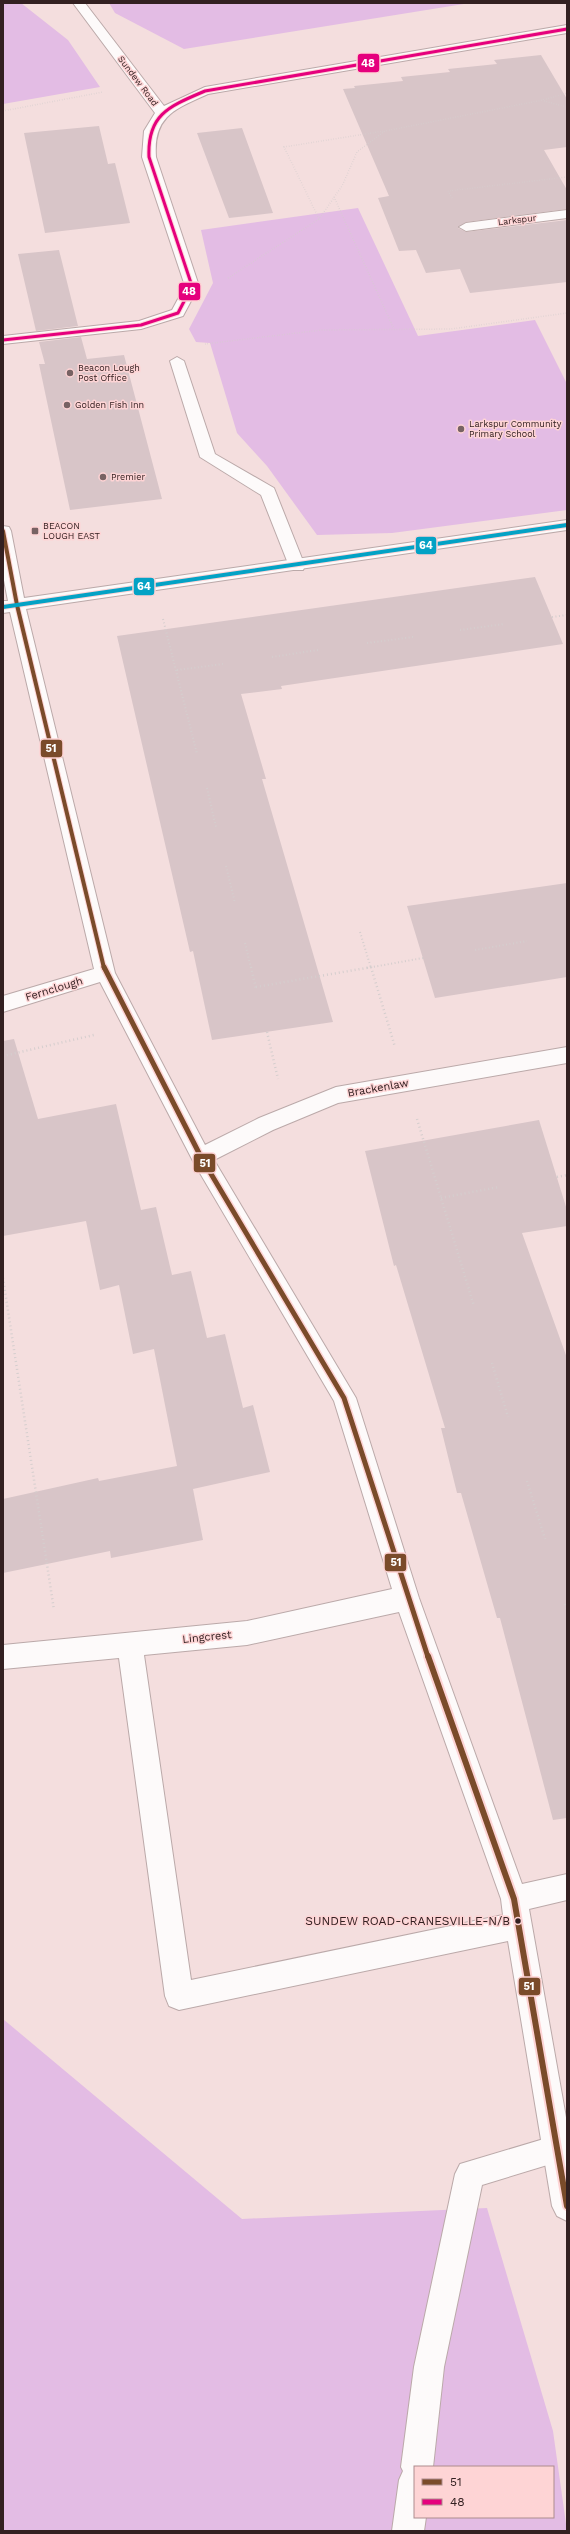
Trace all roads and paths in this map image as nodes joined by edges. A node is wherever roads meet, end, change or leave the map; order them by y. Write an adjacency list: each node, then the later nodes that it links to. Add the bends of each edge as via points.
1 (79, 3): 3 (street, Sundew Road)
2 (567, 29): 8 (street, via 204,90)
3 (141, 85): 7 (path); 8 (street, Sundew Road)
4 (567, 93): 5 (path)
5 (543, 100): 6 (path); 9 (path)
6 (567, 107)
7 (3, 110)
8 (162, 113): 15 (street, Sundew Road, via 152,125 147,140 149,157 192,286)
9 (385, 131): 10 (path, via 357,152); 12 (path, via 359,133 284,147)
10 (334, 197): 12 (path); 16 (path)
11 (567, 214): 13 (street, Larkspur)
12 (319, 219): 15 (path, via 228,278)
13 (466, 226)
14 (567, 313): 16 (path, via 451,329)
15 (183, 316): 16 (path, via 178,330 184,346 322,330); 17 (street, via 141,325)
16 (394, 329)
17 (3, 340)
18 (177, 361): 21 (street, via 208,457 268,492)
19 (567, 524): 21 (street)
20 (3, 532): 23 (street)
21 (297, 566): 22 (street)
22 (154, 586): 23 (street); 33 (path)
23 (10, 606): 43 (street)
24 (567, 614): 25 (path)
25 (552, 617)
26 (504, 624): 27 (path)
27 (460, 630)
28 (413, 637): 29 (path)
29 (367, 643)
30 (318, 650): 31 (path)
31 (272, 657)
32 (223, 664): 33 (path)
33 (177, 670): 34 (path)
34 (197, 754)
35 (206, 788): 36 (path)
36 (216, 827)
37 (226, 866): 38 (path)
38 (235, 903)
39 (527, 941): 41 (path)
40 (245, 943): 42 (path, via 256,988)
41 (475, 950)
42 (423, 958)
43 (104, 973): 44 (street, Fernclough); 45 (street)
44 (3, 1004)
45 (132, 1026): 48 (path); 50 (street)
46 (267, 1032): 49 (path)
47 (567, 1055): 49 (street, Brackenlaw, via 336,1095)
48 (3, 1056)
49 (287, 1114): 50 (street, Brackenlaw)
50 (201, 1157): 60 (street, via 344,1398)
51 (567, 1175): 52 (path)
52 (557, 1177)
53 (499, 1187): 54 (path)
54 (441, 1198)
55 (3, 1278): 64 (path)
56 (492, 1363): 57 (path)
57 (508, 1417)
58 (527, 1481): 59 (path)
59 (545, 1539)
60 (407, 1598): 63 (street, Lingcrest, via 247,1633); 67 (street)
61 (566, 1604): 62 (path)
62 (567, 1610)
63 (130, 1645): 64 (street, Lingcrest); 68 (street, via 179,1996)
64 (61, 1652): 65 (street, Lingcrest)
65 (3, 1657)
66 (567, 1887): 67 (street)
67 (514, 1899): 68 (street)
68 (518, 1925): 69 (street)
69 (557, 2149): 70 (street); 71 (street, via 470,2174 430,2367)
70 (567, 2206)
71 (417, 2466)
72 (414, 2487): 73 (street)
73 (408, 2531)

